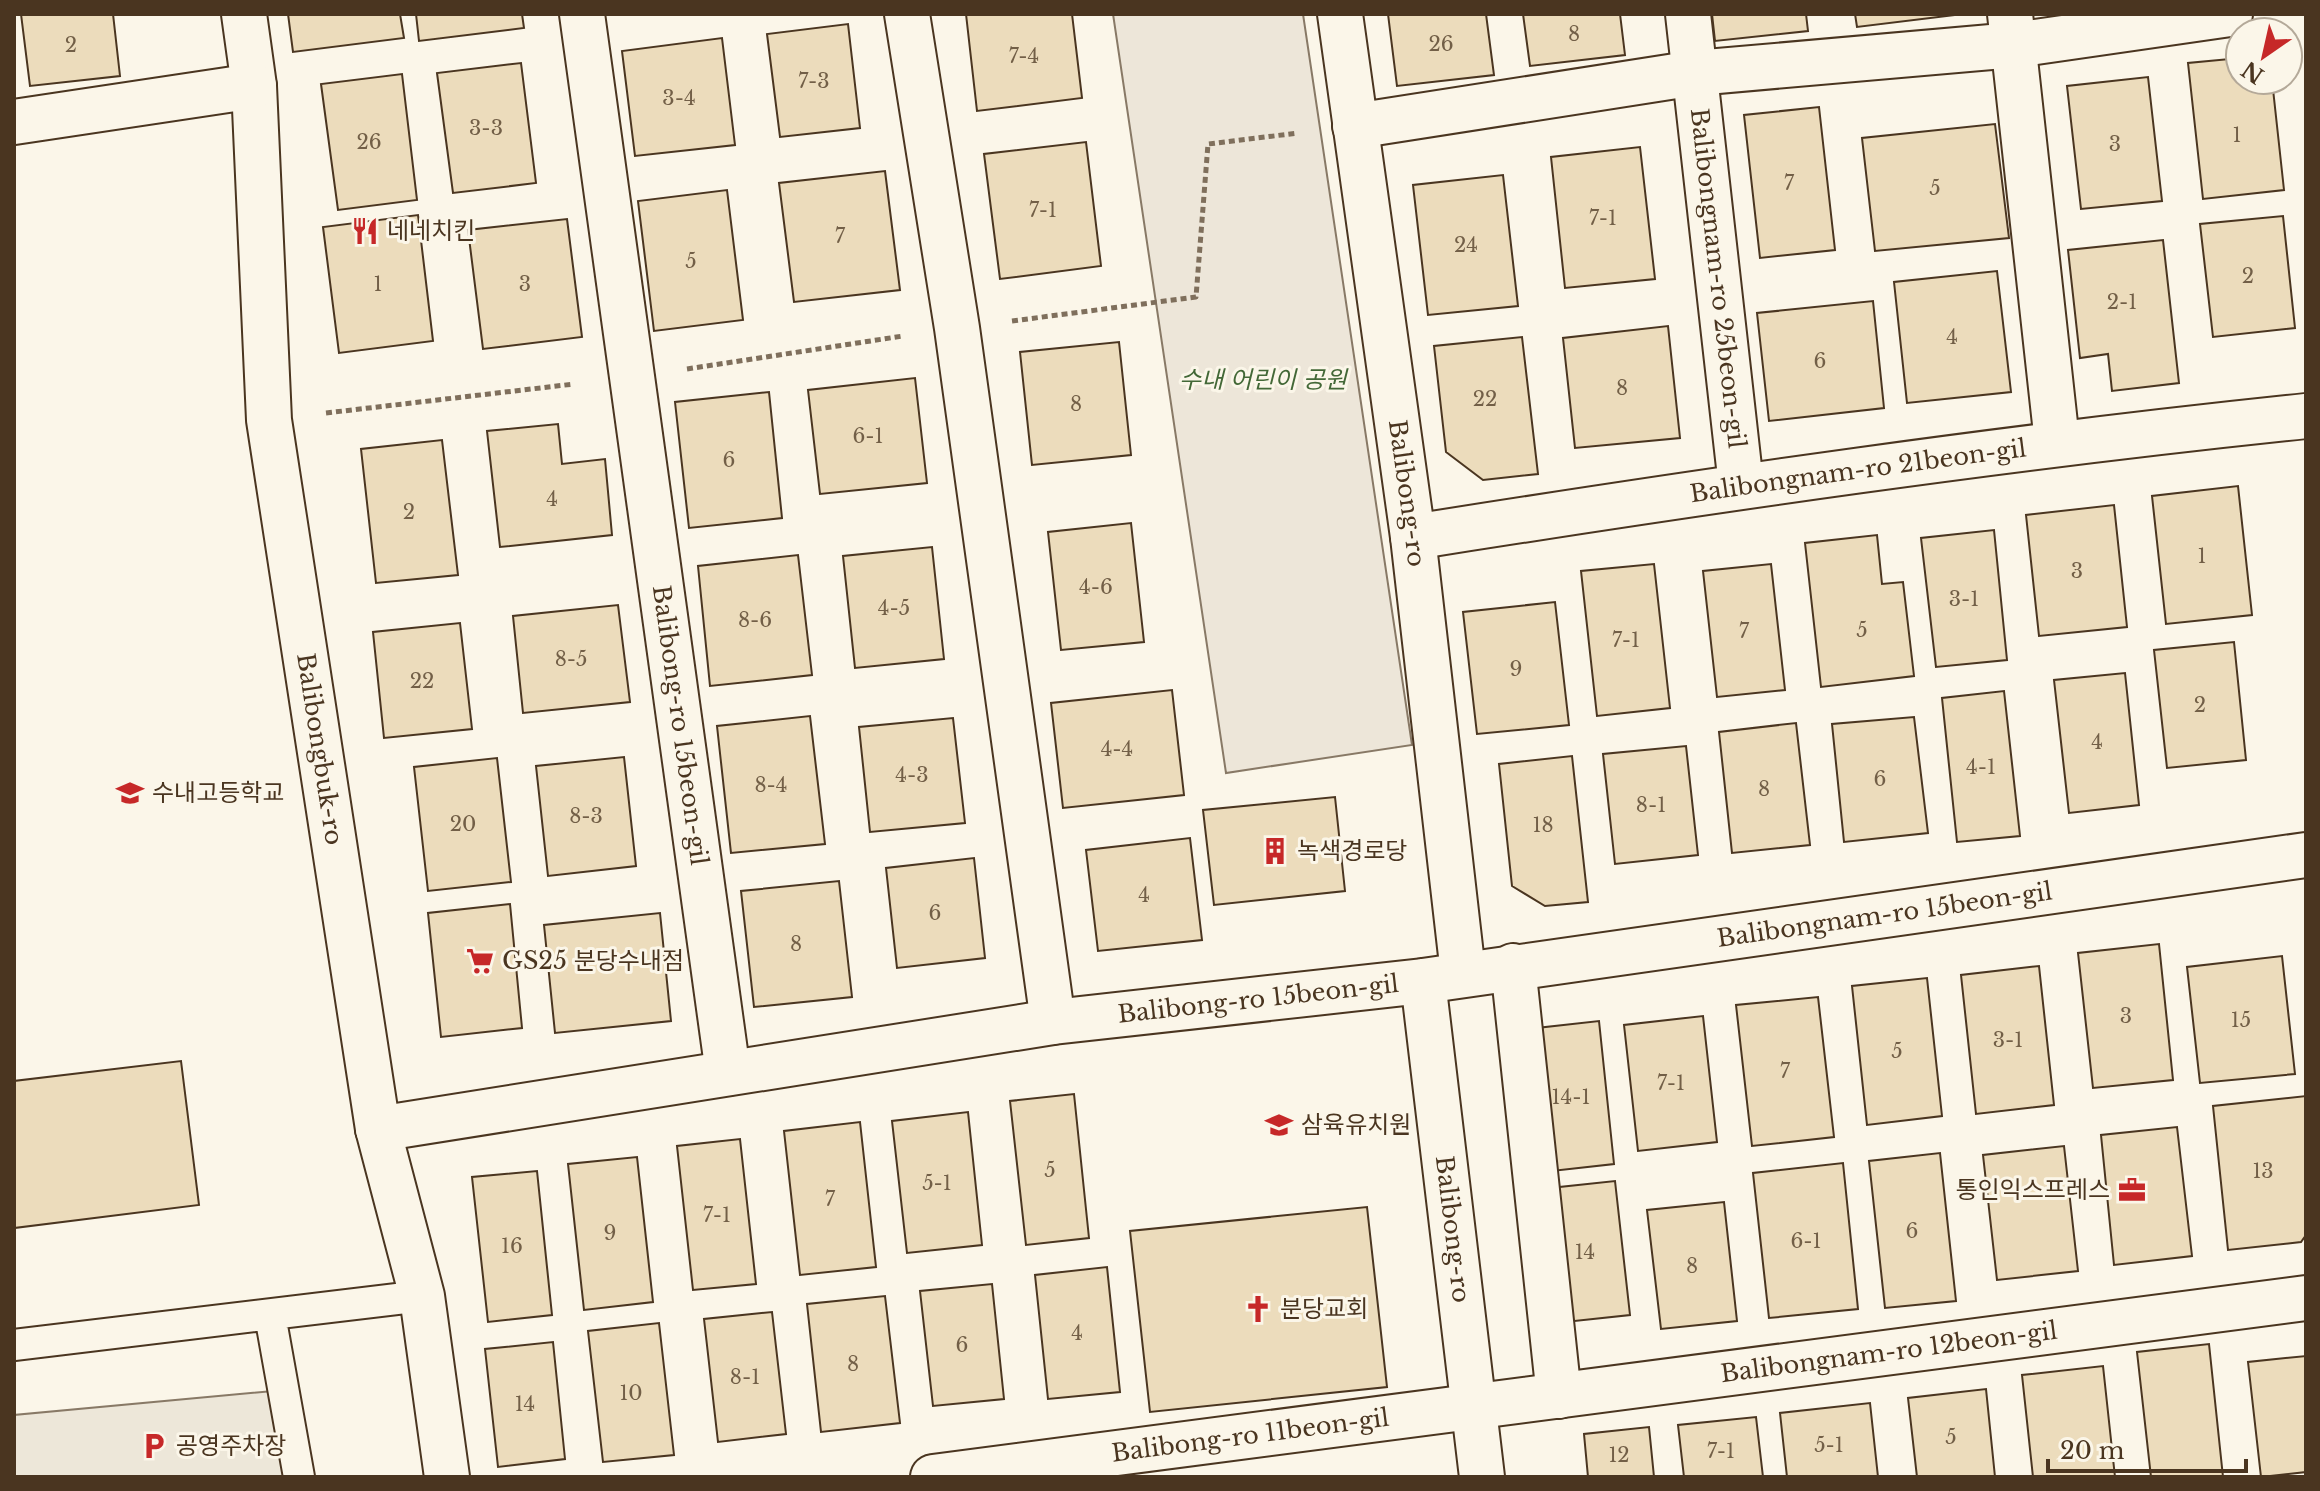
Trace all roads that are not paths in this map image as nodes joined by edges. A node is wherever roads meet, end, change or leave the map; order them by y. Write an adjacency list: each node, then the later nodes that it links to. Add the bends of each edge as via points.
1 (244, 14): 9 (street, Balibongbuk-ro)
2 (582, 14): 20 (street, Balibong-ro 15beon-gil)
3 (907, 14): 19 (street, via 957,328)
4 (1340, 14): 11 (street, Balibong-ro)
5 (1688, 14): 8 (street, Balibongnam-ro 25beon-gil)
6 (2230, 14): 7 (street, Balibongnam-ro 25beon-gil)
7 (2012, 30): 8 (street, Balibongnam-ro 25beon-gil); 13 (street)
8 (1695, 73): 11 (street, Balibongnam-ro 25beon-gil); 14 (street, Balibongnam-ro 25beon-gil)
9 (254, 86): 10 (street); 21 (street, Balibongbuk-ro, via 269,420)
10 (14, 122)
11 (1355, 126): 15 (street, Balibong-ro)
12 (2306, 416): 13 (street, Balibongnam-ro 21beon-gil)
13 (2057, 442): 14 (street, Balibongnam-ro 21beon-gil)
14 (1741, 485): 15 (street, Balibongnam-ro 21beon-gil)
15 (1413, 537): 18 (street, Balibong-ro)
16 (2306, 855): 17 (street, Balibongnam-ro 15beon-gil)
17 (1513, 966): 18 (street, Balibongnam-ro 15beon-gil); 26 (street)
18 (1443, 977): 19 (street, Balibong-ro 15beon-gil); 27 (street, Balibong-ro)
19 (1053, 1022): 20 (street, Balibong-ro 15beon-gil)
20 (728, 1073): 21 (street, Balibong-ro 15beon-gil)
21 (378, 1129): 22 (street, Balibongbuk-ro)
22 (422, 1296): 24 (lane); 29 (street, Balibongbuk-ro)
23 (2306, 1298): 26 (street, Balibongnam-ro 12beon-gil)
24 (270, 1315): 25 (lane); 28 (lane)
25 (14, 1345)
26 (1559, 1396): 27 (street, Balibongnam-ro 12beon-gil)
27 (1472, 1408): 30 (street, Balibong-ro 11beon-gil); 31 (street, Balibong-ro)
28 (299, 1477)
29 (447, 1477)
30 (933, 1477)
31 (1482, 1477)

